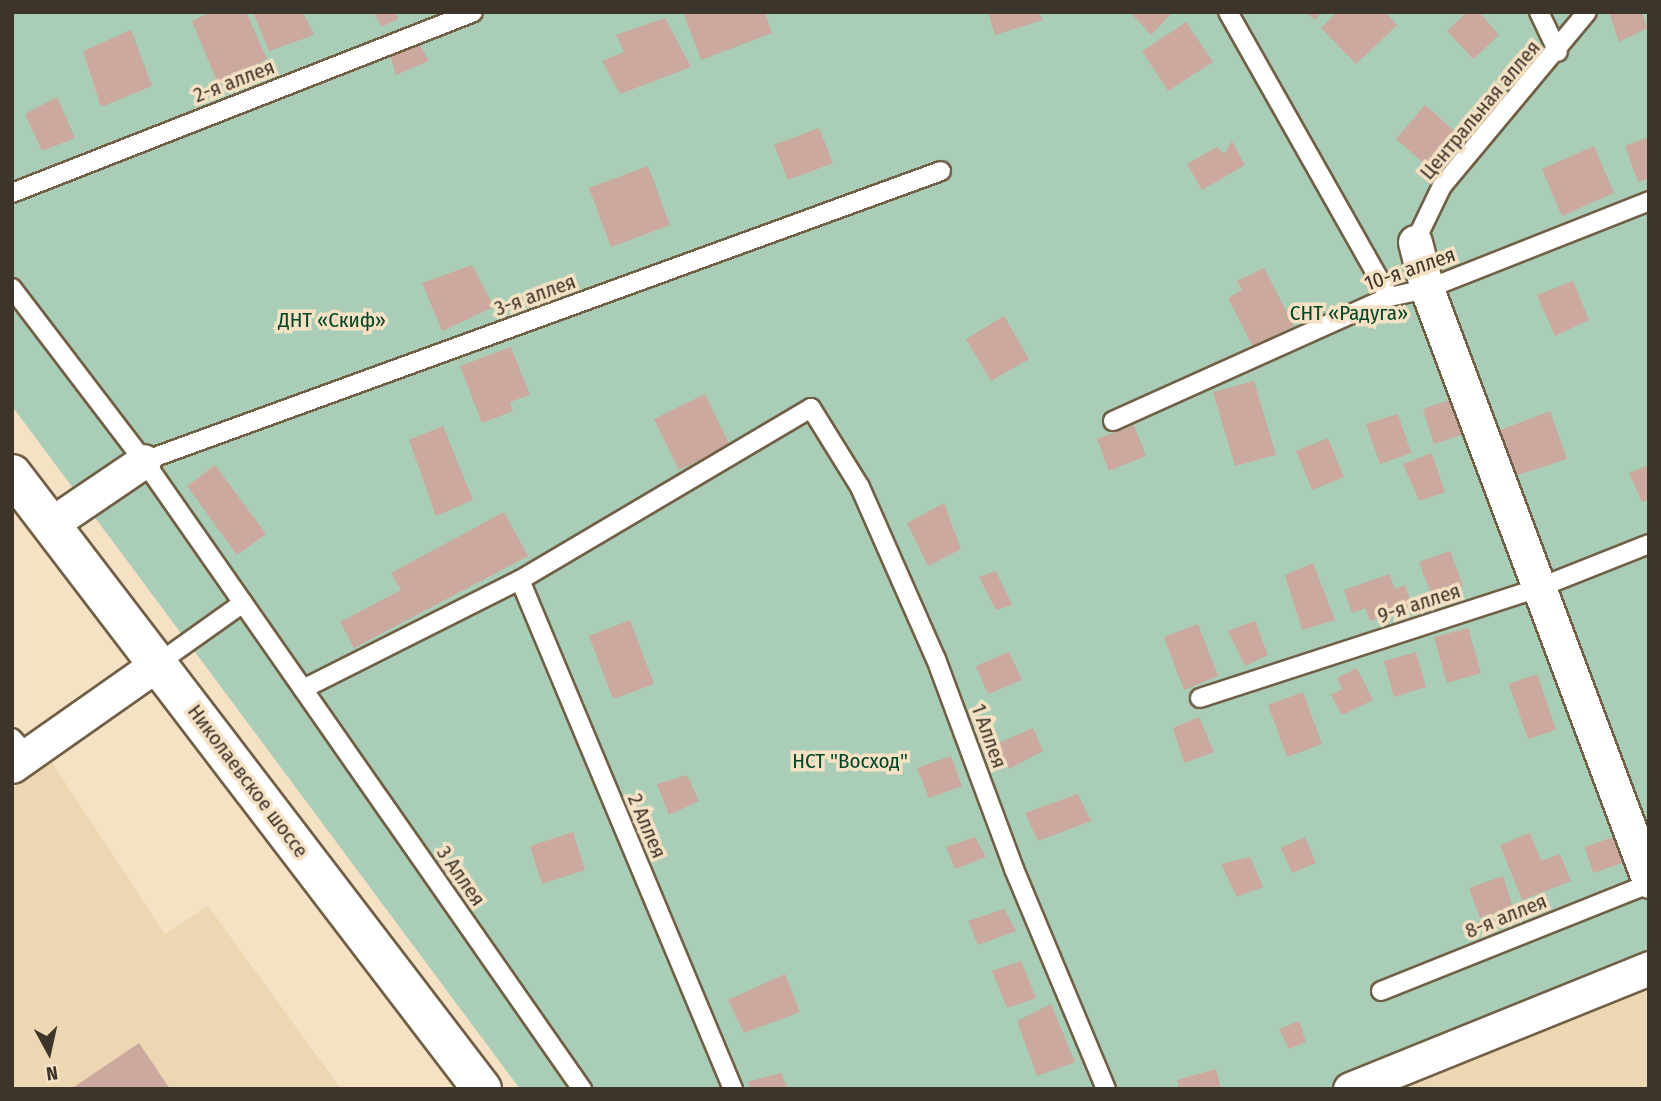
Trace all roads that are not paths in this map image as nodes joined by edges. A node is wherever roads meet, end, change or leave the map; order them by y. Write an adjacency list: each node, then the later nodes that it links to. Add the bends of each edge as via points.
1 (473, 12): 7 (lane, 2-я аллея)
2 (1228, 12): 12 (lane)
3 (1539, 12): 5 (lane)
4 (1587, 12): 5 (lane, Центральная аллея)
5 (1558, 52): 9 (lane, Центральная аллея, via 1441,186)
6 (942, 171): 14 (lane, 3-я аллея)
7 (12, 193)
8 (1649, 201): 11 (lane, 10-я аллея)
9 (1415, 242): 11 (street)
10 (12, 288): 14 (lane, 3 Аллея)
11 (1427, 289): 12 (lane, 10-я аллея); 19 (street)
12 (1389, 297): 13 (lane, 10-я аллея)
13 (1113, 421)
14 (144, 461): 16 (street); 20 (lane, 3 Аллея)
15 (12, 474): 16 (main road, Николаевское шоссе)
16 (51, 524): 21 (main road, Николаевское шоссе)
17 (1649, 544): 19 (lane, 9-я аллея)
18 (520, 580): 22 (lane); 30 (lane, 2 Аллея); 31 (lane, 1 Аллея, via 811,408 860,487 936,659 1014,869)
19 (1538, 588): 23 (lane, 9-я аллея); 25 (street)
20 (243, 603): 21 (lane); 22 (lane, 3 Аллея)
21 (160, 662): 24 (street); 28 (main road, Николаевское шоссе)
22 (303, 689): 29 (lane, 3 Аллея)
23 (1200, 698)
24 (17, 753)
25 (1649, 883): 27 (lane, 8-я аллея)
26 (1649, 968): 32 (street)
27 (1381, 991)
28 (482, 1089)
29 (582, 1089)
30 (733, 1089)
31 (1106, 1089)
32 (1350, 1089)

